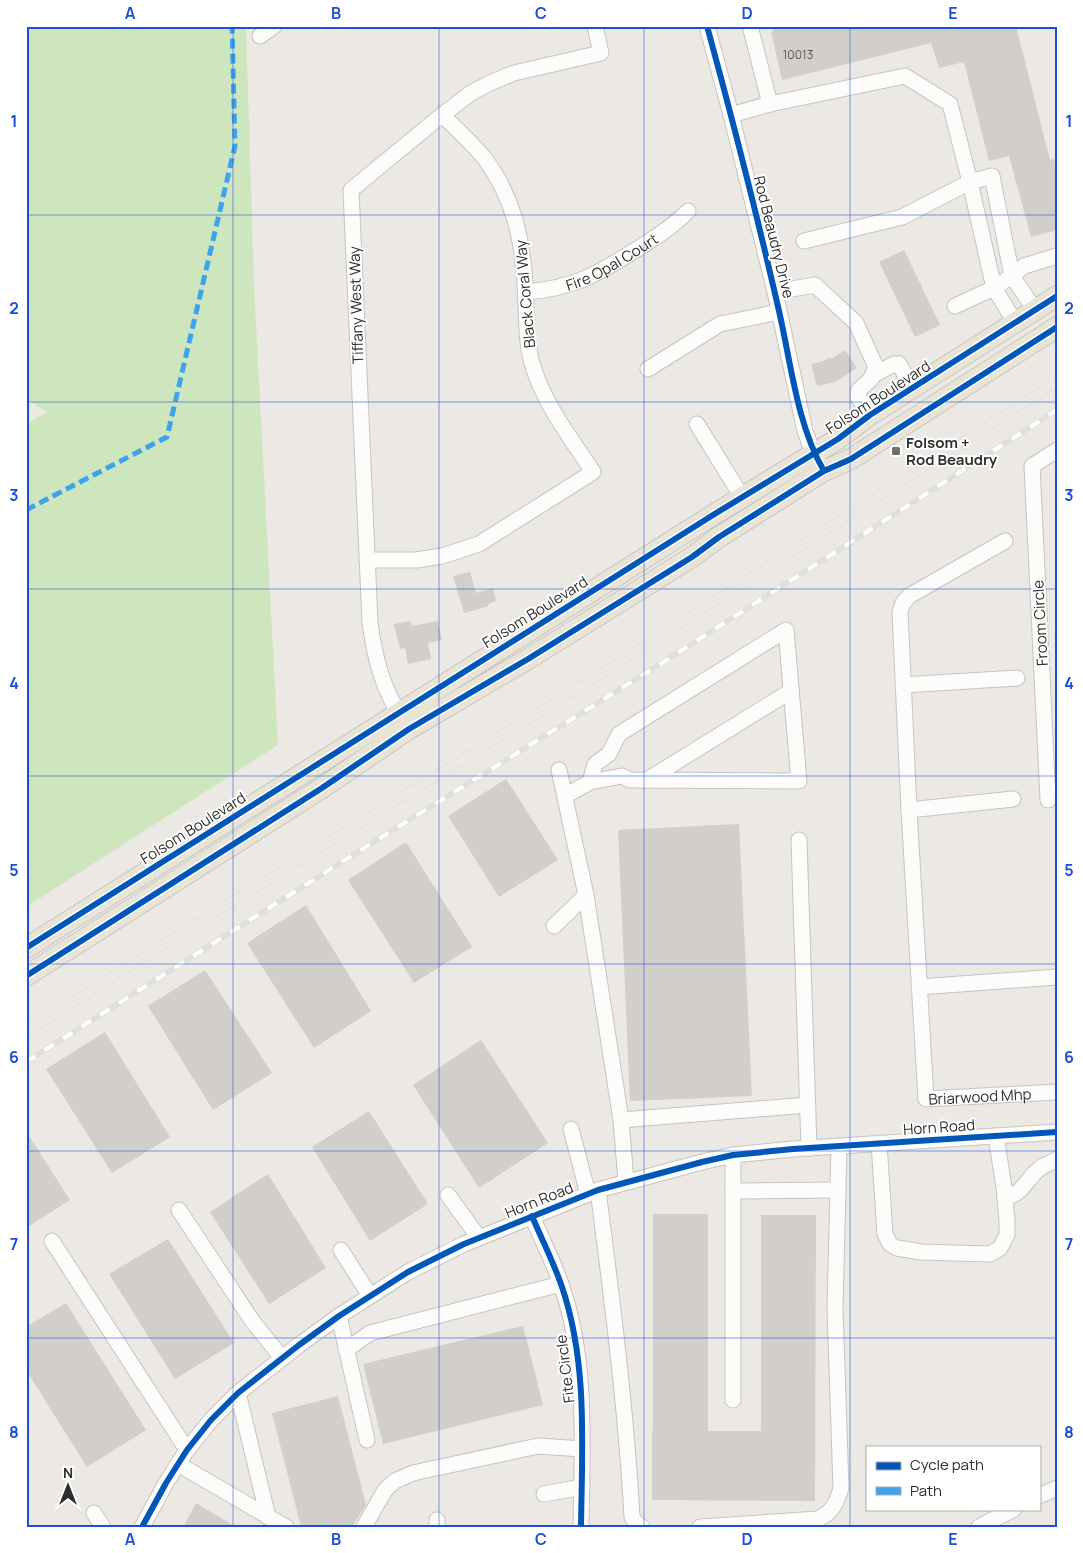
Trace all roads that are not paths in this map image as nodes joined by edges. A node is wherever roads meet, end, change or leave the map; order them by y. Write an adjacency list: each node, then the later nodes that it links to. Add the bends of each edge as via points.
1 (274, 26): 5 (street)
2 (595, 26): 7 (street, Tiffany West Way, via 601,53 514,73 471,93)
3 (707, 26): 8 (street, Rod Beaudry Drive)
4 (750, 26): 6 (street)
5 (260, 36)
6 (770, 104): 8 (street); 9 (street, via 905,76 950,104)
7 (442, 115): 15 (street, Black Coral Way, via 484,159 506,194 517,223); 33 (street, Tiffany West Way, via 351,190)
8 (731, 115): 16 (street, Rod Beaudry Drive)
9 (970, 182): 11 (street, via 902,217); 13 (street, via 992,176); 14 (street)
10 (688, 211): 15 (street, Fire Opal Court, via 671,227 599,273 569,285)
11 (804, 241)
12 (1057, 256): 13 (street, via 1024,266)
13 (1012, 276): 14 (street); 19 (street)
14 (994, 288): 18 (street); 21 (street)
15 (526, 292): 33 (street, Black Coral Way, via 528,340 539,382 548,402 593,472 479,544 448,555 416,560)
16 (775, 292): 20 (street, Rod Beaudry Drive); 24 (street, via 815,285 856,323 876,367)
17 (1057, 296): 19 (main road, Folsom Boulevard)
18 (954, 306)
19 (1035, 310): 21 (main road, Folsom Boulevard)
20 (779, 312): 23 (street, via 720,324); 28 (street, Rod Beaudry Drive)
21 (1015, 322): 25 (main road, Folsom Boulevard)
22 (1057, 327): 30 (main road, Folsom Boulevard, via 850,459)
23 (648, 370)
24 (872, 376): 25 (street, via 899,364); 26 (street, via 859,390 858,397)
25 (913, 388): 26 (main road, Folsom Boulevard)
26 (870, 415): 28 (main road, Folsom Boulevard)
27 (697, 424): 31 (street)
28 (813, 453): 30 (street, Rod Beaudry Drive); 31 (main road, Folsom Boulevard)
29 (1054, 454): 43 (street, Froom Circle, via 1032,466 1048,800)
30 (824, 472): 37 (main road, Folsom Boulevard, via 544,649)
31 (742, 497): 37 (main road, Folsom Boulevard)
32 (1006, 541): 35 (street, Briarwood Mhp, via 909,596 903,603 900,612)
33 (367, 560): 37 (street, Tiffany West Way, via 373,646 390,700)
34 (1017, 678): 35 (street)
35 (903, 685): 46 (street, Briarwood Mhp)
36 (791, 691): 38 (street, via 786,630 620,734); 41 (street); 41 (street, via 799,781)
37 (404, 721): 50 (main road, Folsom Boulevard); 51 (main road, Folsom Boulevard, via 322,788)
38 (609, 754): 40 (street); 42 (street, via 595,764)
39 (559, 770): 44 (street)
40 (622, 776): 41 (street, via 630,780); 42 (street)
41 (647, 780)
42 (590, 782): 44 (street)
43 (1057, 794)
44 (565, 796): 48 (street)
45 (1013, 799): 46 (street)
46 (909, 810): 53 (street, Briarwood Mhp)
47 (799, 840): 55 (street)
48 (586, 895): 49 (street); 56 (street)
49 (554, 926)
50 (26, 948)
51 (26, 976)
52 (1057, 977): 53 (street)
53 (919, 986): 54 (street, Briarwood Mhp, via 926,1099)
54 (1057, 1092)
55 (808, 1105): 56 (street); 62 (street)
56 (621, 1120): 65 (street)
57 (572, 1129): 68 (street)
58 (1057, 1132): 59 (street, Horn Road)
59 (996, 1136): 60 (street, Horn Road); 70 (street)
60 (879, 1143): 61 (street, Horn Road); 70 (street, via 885,1234 890,1244 897,1248 990,1254 1000,1248 1007,1235)
61 (839, 1146): 62 (street, Horn Road); 66 (street)
62 (809, 1148): 63 (street, Horn Road)
63 (733, 1155): 65 (street, Horn Road); 67 (street)
64 (1057, 1159): 70 (street, via 1038,1170 1018,1194)
65 (626, 1182): 68 (street, Horn Road)
66 (838, 1190): 67 (street); 100 (street, via 835,1308 841,1488 838,1498 832,1509 818,1519)
67 (733, 1191): 82 (street)
68 (593, 1192): 72 (street, Horn Road); 99 (street, via 614,1321 632,1517)
69 (448, 1195): 73 (street)
70 (1005, 1197)
71 (179, 1210): 80 (street, via 253,1322)
72 (532, 1216): 73 (street, Horn Road); 76 (street, Fite Circle)
73 (478, 1238): 77 (street, Horn Road, via 408,1272)
74 (52, 1241): 85 (street)
75 (341, 1250): 77 (street)
76 (561, 1284): 79 (street, via 370,1333); 84 (street, Fite Circle, via 578,1361)
77 (370, 1296): 78 (street, Horn Road)
78 (339, 1316): 79 (street); 80 (street, Horn Road)
79 (346, 1350): 83 (street)
80 (282, 1358): 81 (street, Horn Road)
81 (238, 1393): 85 (street, Horn Road); 93 (street)
82 (733, 1400)
83 (367, 1440)
84 (582, 1449): 87 (street, Fite Circle); 97 (street, via 538,1446 413,1473 395,1480 385,1490)
85 (187, 1450): 86 (street, Horn Road)
86 (178, 1464): 93 (street); 95 (street, Horn Road)
87 (582, 1487): 89 (street); 98 (street, Fite Circle)
88 (1057, 1488): 90 (street)
89 (544, 1494)
90 (1040, 1496)
91 (1012, 1510): 101 (street)
92 (94, 1513): 94 (street)
93 (268, 1517): 96 (street)
94 (103, 1527)
95 (142, 1527)
96 (286, 1527)
97 (364, 1527)
98 (581, 1527)
99 (642, 1527)
100 (700, 1527)
101 (979, 1527)

